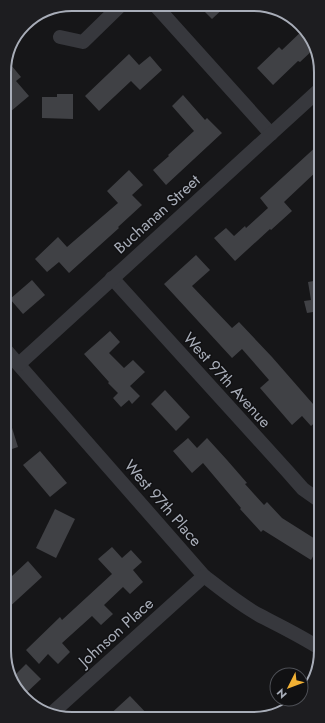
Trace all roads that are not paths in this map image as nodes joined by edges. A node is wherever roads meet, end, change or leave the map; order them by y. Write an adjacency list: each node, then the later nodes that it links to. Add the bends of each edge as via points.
1 (115, 11): 3 (street, via 83,42)
2 (160, 11): 5 (street)
3 (60, 37)
4 (314, 95): 5 (street, Buchanan Street)
5 (271, 134): 6 (street, Buchanan Street)
6 (112, 278): 8 (street, Buchanan Street); 9 (street, West 97th Avenue, via 288,472)
7 (11, 356): 8 (street, West 97th Place)
8 (18, 364): 10 (street, West 97th Place)
9 (314, 496)
10 (204, 576): 11 (street, West 97th Place, via 258,614); 12 (street, Johnson Place)
11 (314, 644)
12 (56, 710)

